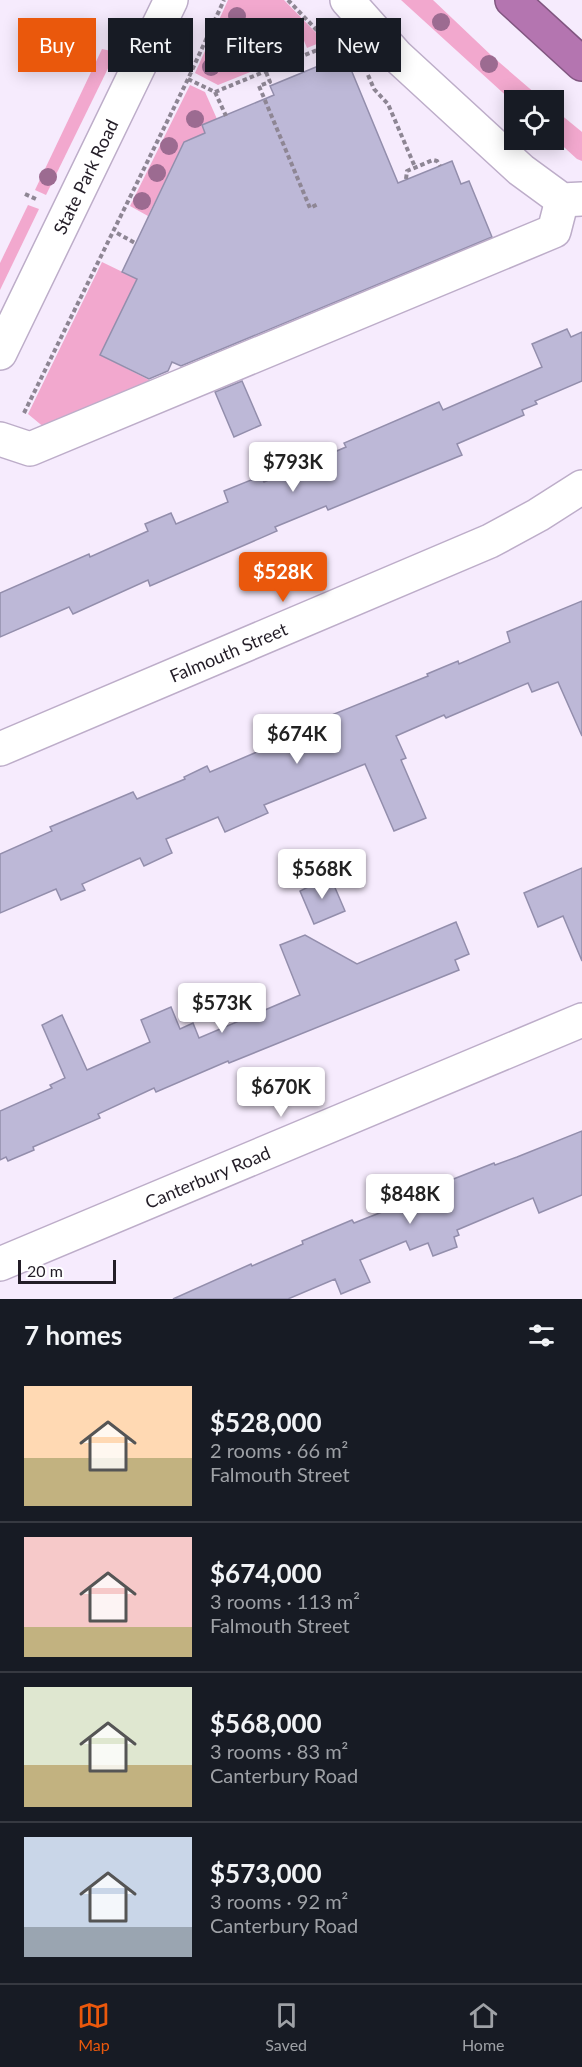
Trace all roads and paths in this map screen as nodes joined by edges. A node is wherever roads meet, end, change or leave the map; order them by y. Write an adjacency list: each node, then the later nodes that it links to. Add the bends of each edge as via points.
1 (171, 0): 20 (street, State Park Road)
2 (224, 0): 10 (path)
3 (288, 0): 6 (path)
4 (347, 0): 16 (street, via 397,56 520,170)
5 (512, 0): 7 (highway)
6 (316, 29)
7 (577, 54)
8 (266, 72): 11 (path); 17 (path, via 270,82 259,87 310,208)
9 (366, 72): 14 (path, via 374,89 388,104)
10 (188, 79): 11 (path); 21 (path)
11 (215, 92): 12 (path)
12 (226, 116)
13 (440, 166): 14 (path, via 433,160)
14 (415, 167): 15 (path, via 407,171)
15 (406, 179)
16 (572, 200): 21 (street, via 554,231 30,449)
17 (318, 204)
18 (117, 233): 19 (path)
19 (135, 243)
20 (0, 353)
21 (5, 441)
22 (582, 487): 23 (street, Falmouth Street, via 489,541)
23 (0, 749)
24 (582, 1020): 25 (street, Canterbury Road)
25 (0, 1264)

